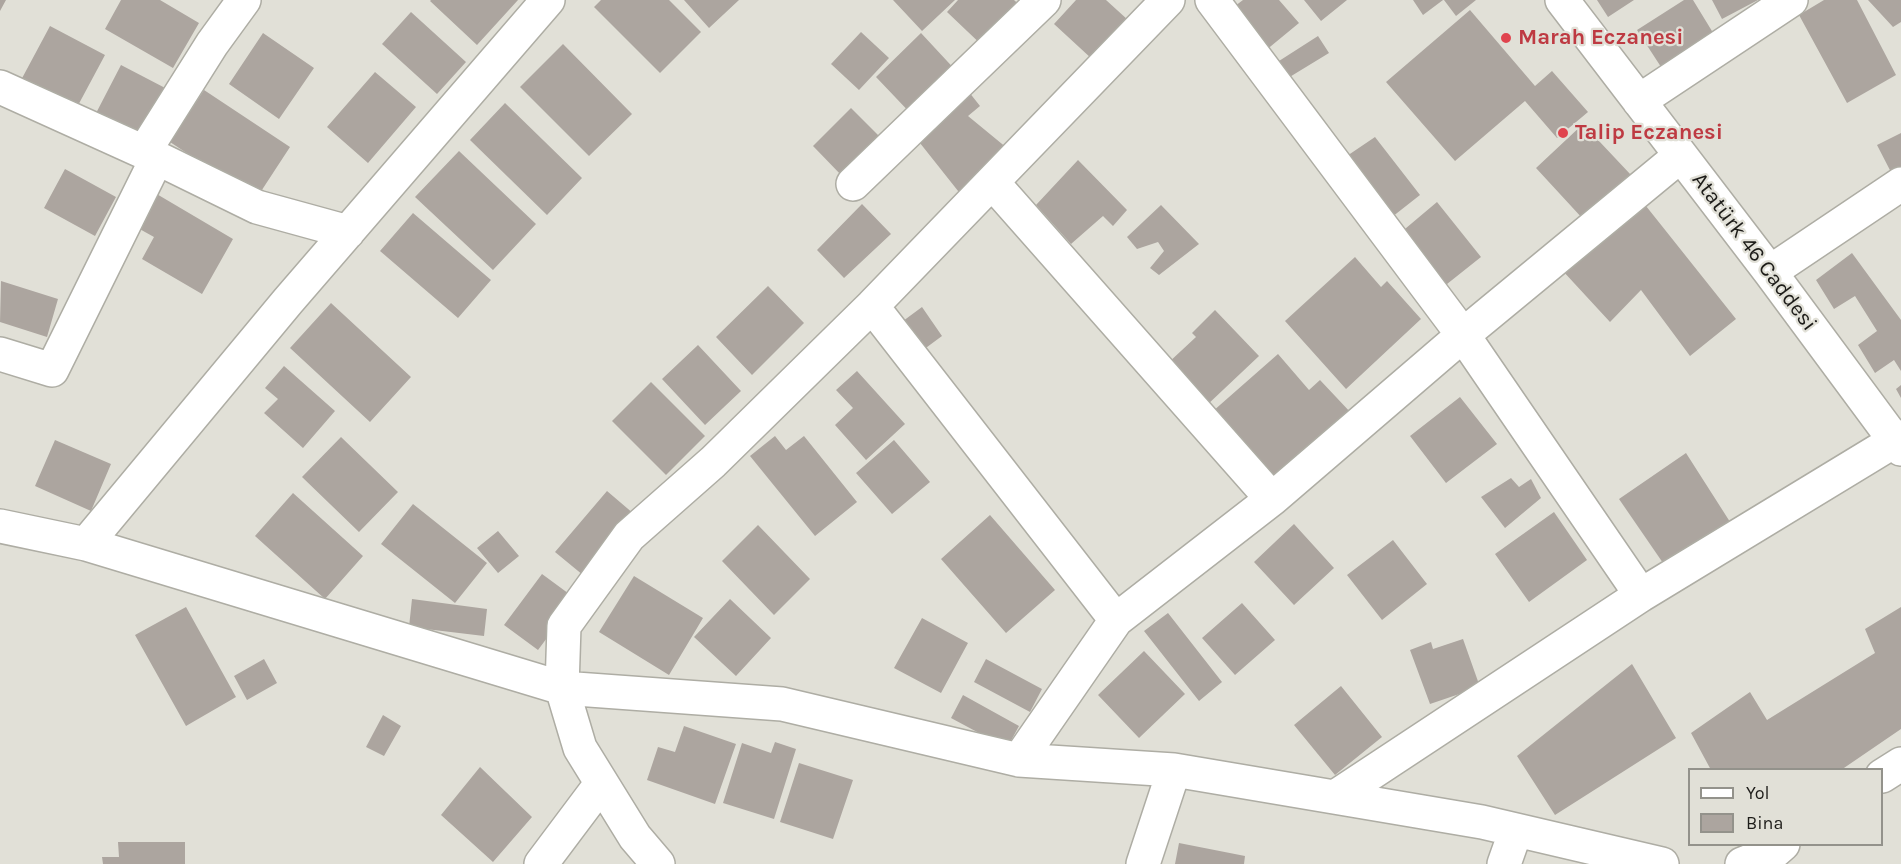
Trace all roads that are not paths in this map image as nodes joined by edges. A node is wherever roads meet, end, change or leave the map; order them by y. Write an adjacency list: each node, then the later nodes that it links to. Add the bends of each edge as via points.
1 (548, 0): 15 (street)
2 (1044, 0): 13 (street)
3 (1168, 0): 12 (street)
4 (1212, 0): 18 (street)
5 (1562, 0): 9 (street, Atatürk 46 Caddesi)
6 (1791, 0): 9 (street)
7 (229, 4): 10 (street)
8 (0, 87): 10 (street)
9 (1639, 101): 11 (street, Atatürk 46 Caddesi)
10 (150, 155): 15 (street, via 257,207); 19 (street, via 52,370)
11 (1680, 156): 16 (street, Atatürk 46 Caddesi); 18 (street)
12 (992, 182): 17 (street); 21 (street)
13 (853, 184)
14 (1901, 184): 16 (street)
15 (348, 232): 23 (street)
16 (1770, 272): 20 (street, Atatürk 46 Caddesi)
17 (872, 306): 25 (street); 26 (street, via 713,462 629,537 564,626)
18 (1463, 335): 21 (street); 24 (street)
19 (0, 354)
20 (1899, 442): 24 (street)
21 (1272, 499): 25 (street)
22 (0, 526): 23 (street)
23 (86, 544): 26 (street)
24 (1641, 596): 32 (street)
25 (1116, 620): 27 (street)
26 (562, 688): 27 (street, via 782,704); 31 (street, via 580,748)
27 (1019, 760): 29 (street)
28 (1901, 764): 30 (street)
29 (1174, 770): 32 (street); 37 (street)
30 (1883, 775)
31 (601, 784): 35 (street); 36 (street, via 635,837)
32 (1335, 797): 33 (street)
33 (1516, 830): 38 (street); 39 (street)
34 (1781, 846): 40 (street)
35 (541, 864)
36 (658, 864)
37 (1143, 864)
38 (1504, 864)
39 (1662, 864)
40 (1742, 864)

